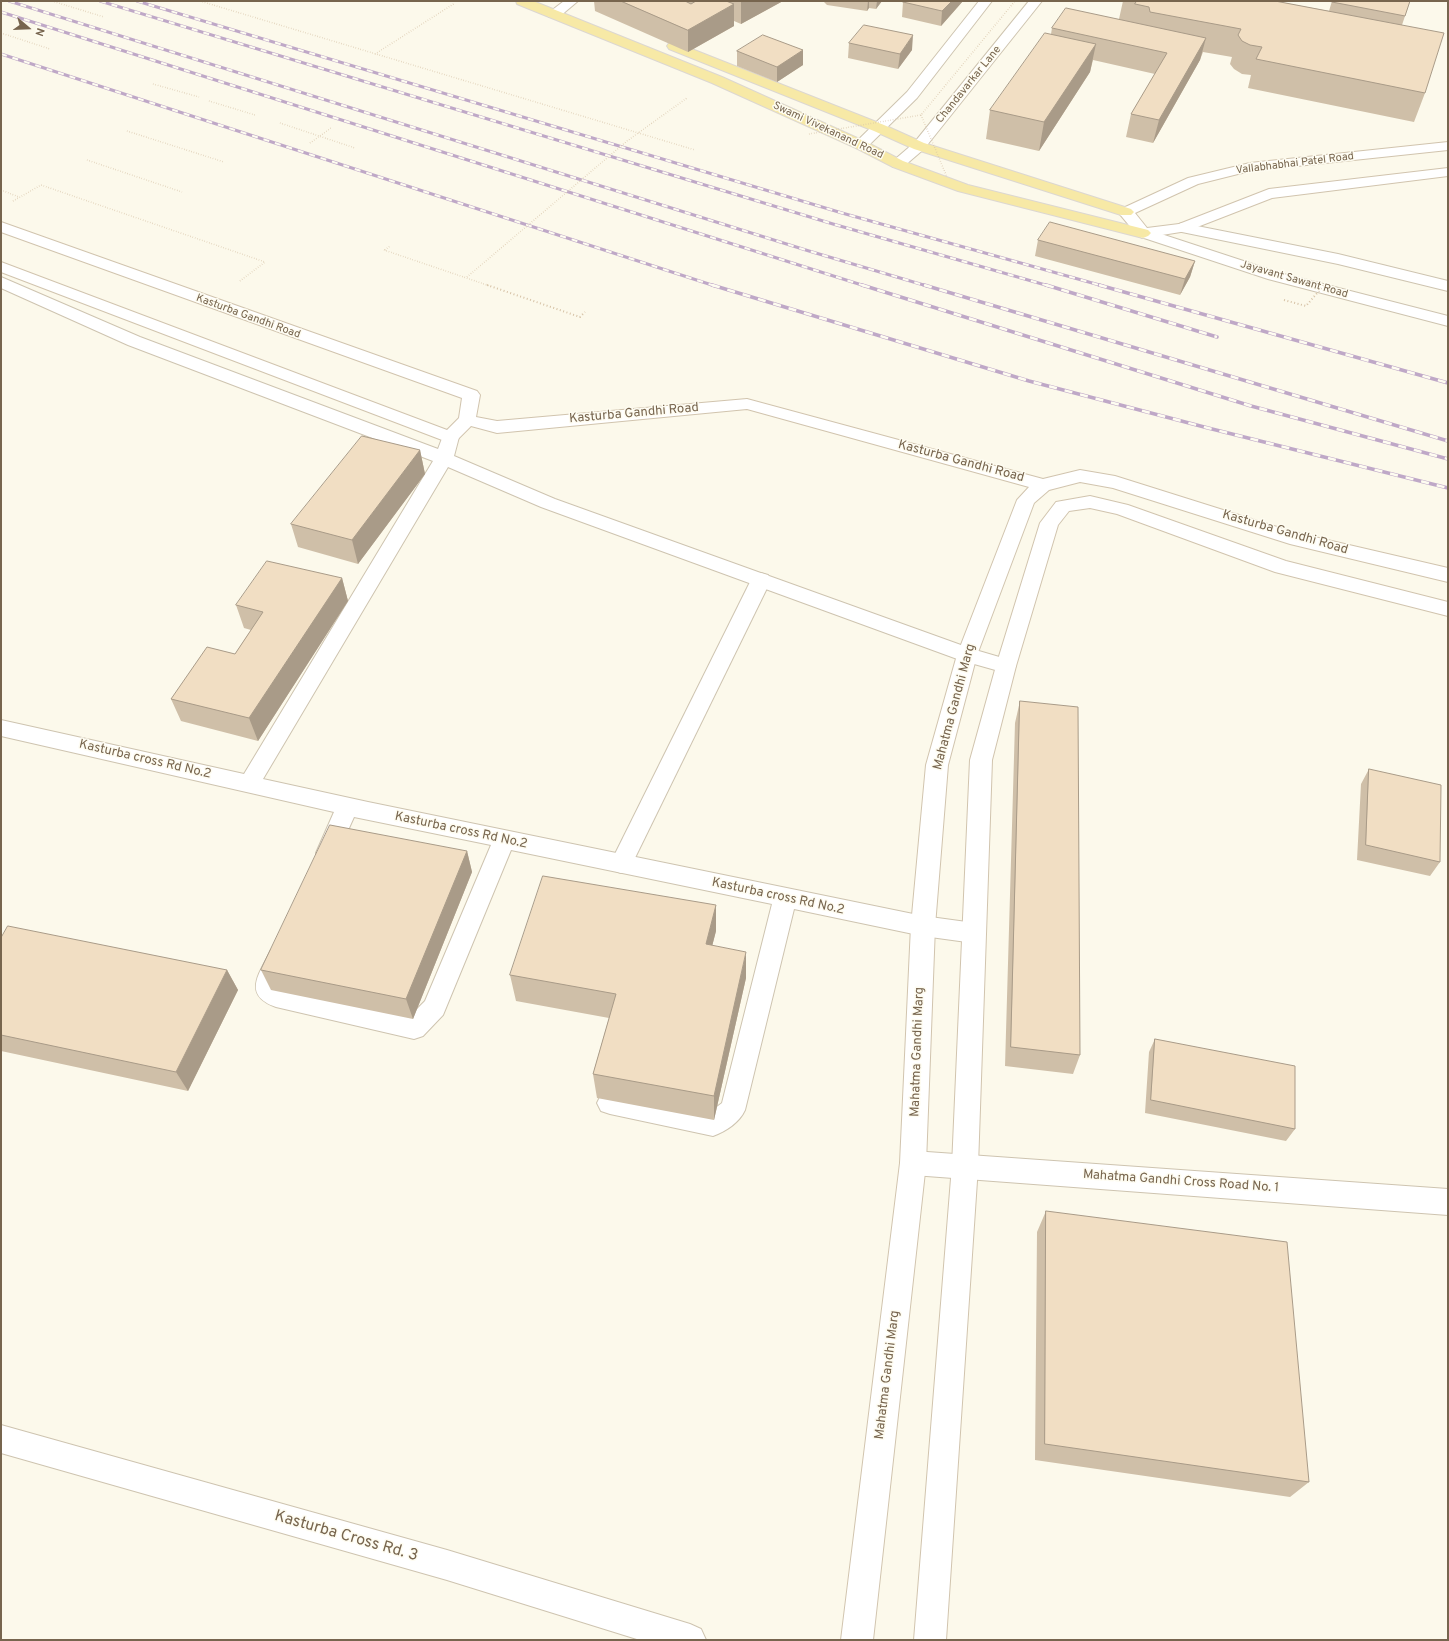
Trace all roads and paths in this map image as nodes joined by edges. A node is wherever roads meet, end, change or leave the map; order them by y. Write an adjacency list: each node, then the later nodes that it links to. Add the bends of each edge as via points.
1 (52, 1): 10 (path)
2 (200, 1): 14 (path)
3 (986, 1): 23 (main road, via 912,95)
4 (1015, 1): 20 (path, bridge)
5 (1036, 1): 29 (main road, Chandavarkar Lane)
6 (529, 2): 9 (main road, Swami Vivekanand Road)
7 (454, 3): 14 (path)
8 (571, 4): 9 (main road)
9 (554, 14): 28 (main road, Swami Vivekanand Road, via 717,80)
10 (104, 17)
11 (1, 33): 13 (path)
12 (661, 41): 23 (main road, Swami Vivekanand Road)
13 (50, 49)
14 (375, 54): 25 (path)
15 (153, 84): 17 (path)
16 (692, 94): 25 (path)
17 (199, 98)
18 (209, 101): 19 (path)
19 (255, 115)
20 (921, 115): 26 (path, bridge); 37 (path, bridge)
21 (280, 123): 31 (path)
22 (331, 128): 27 (path)
23 (879, 128): 28 (main road); 29 (main road, Swami Vivekanand Road)
24 (127, 131): 34 (path)
25 (640, 132): 32 (path); 50 (path, bridge)
26 (809, 134)
27 (310, 144)
28 (861, 145): 35 (main road, Swami Vivekanand Road)
29 (919, 146): 35 (main road, Chandavarkar Lane); 43 (main road, Swami Vivekanand Road)
30 (1448, 146): 38 (main road, Vallabhabhai Patel Road)
31 (355, 148)
32 (695, 150)
33 (87, 160): 40 (path)
34 (224, 162)
35 (898, 164): 46 (main road, Swami Vivekanand Road, via 963,188)
36 (1448, 172): 38 (main road, Vallabhabhai Patel Road)
37 (947, 177)
38 (1259, 180): 43 (main road, Vallabhabhai Patel Road, via 1193,181); 45 (main road, Vallabhabhai Patel Road)
39 (1, 190): 41 (path)
40 (182, 192)
41 (19, 197): 42 (path); 48 (path, via 41,184)
42 (7, 204)
43 (1126, 212): 45 (main road); 46 (main road)
44 (1, 227): 58 (main road, Kasturba Gandhi Road, via 471,395)
45 (1182, 228): 46 (main road, Jayavant Sawant Road); 54 (main road, Jayavant Sawant Road, via 1338,259)
46 (1143, 233): 54 (main road, Jayavant Sawant Road, via 1274,276)
47 (390, 246): 50 (path, via 384,250)
48 (265, 262)
49 (1, 267): 59 (main road)
50 (467, 278): 56 (path, via 580,317)
51 (1, 282): 60 (main road, via 134,341)
52 (1324, 285): 55 (path, bridge, via 1306,306)
53 (1448, 286): 54 (main road, Jayavant Sawant Road)
54 (1419, 296): 57 (main road, Jayavant Sawant Road)
55 (1284, 300)
56 (585, 312)
57 (1448, 321)
58 (467, 420): 59 (main road); 61 (main road, Kasturba Gandhi Road, via 497,427 747,404)
59 (450, 436): 60 (main road)
60 (444, 458): 66 (main road, via 548,504); 71 (main road)
61 (1043, 485): 62 (main road); 63 (main road, Kasturba Gandhi Road, via 1080,476 1115,482); 68 (main road, Mahatma Gandhi Marg, via 1026,500)
62 (1063, 506): 64 (main road, via 1090,502 1121,509); 69 (main road, via 1049,523)
63 (1290, 538): 64 (main road); 65 (main road, Kasturba Gandhi Road)
64 (1282, 567): 67 (main road)
65 (1448, 575)
66 (760, 580): 68 (main road); 74 (main road)
67 (1448, 610)
68 (966, 655): 69 (main road); 77 (main road, Mahatma Gandhi Marg, via 937,765)
69 (1006, 666): 78 (main road, via 981,760)
70 (1, 728): 71 (main road, Kasturba cross Rd No.2)
71 (249, 784): 72 (main road, Kasturba cross Rd No.2)
72 (348, 806): 73 (main road, Kasturba cross Rd No.2); 75 (main road)
73 (504, 840): 74 (main road, Kasturba cross Rd No.2); 79 (main road, via 434,1008 414,1028 276,997 268,992 268,982)
74 (621, 864): 76 (main road, Kasturba cross Rd No.2)
75 (317, 874)
76 (785, 898): 77 (main road, Kasturba cross Rd No.2); 80 (main road, via 732,1110 713,1124)
77 (923, 926): 78 (main road, Kasturba cross Rd No.2); 81 (main road, Mahatma Gandhi Marg)
78 (974, 933): 82 (main road)
79 (288, 939)
80 (610, 1103)
81 (913, 1163): 82 (main road, Mahatma Gandhi Cross Road No. 1); 86 (main road, Mahatma Gandhi Marg)
82 (965, 1166): 83 (main road, Mahatma Gandhi Cross Road No. 1); 87 (main road)
83 (1448, 1202)
84 (1, 1439): 85 (main road, Kasturba Cross Rd. 3, via 447,1565)
85 (690, 1640)
86 (857, 1640)
87 (930, 1640)

